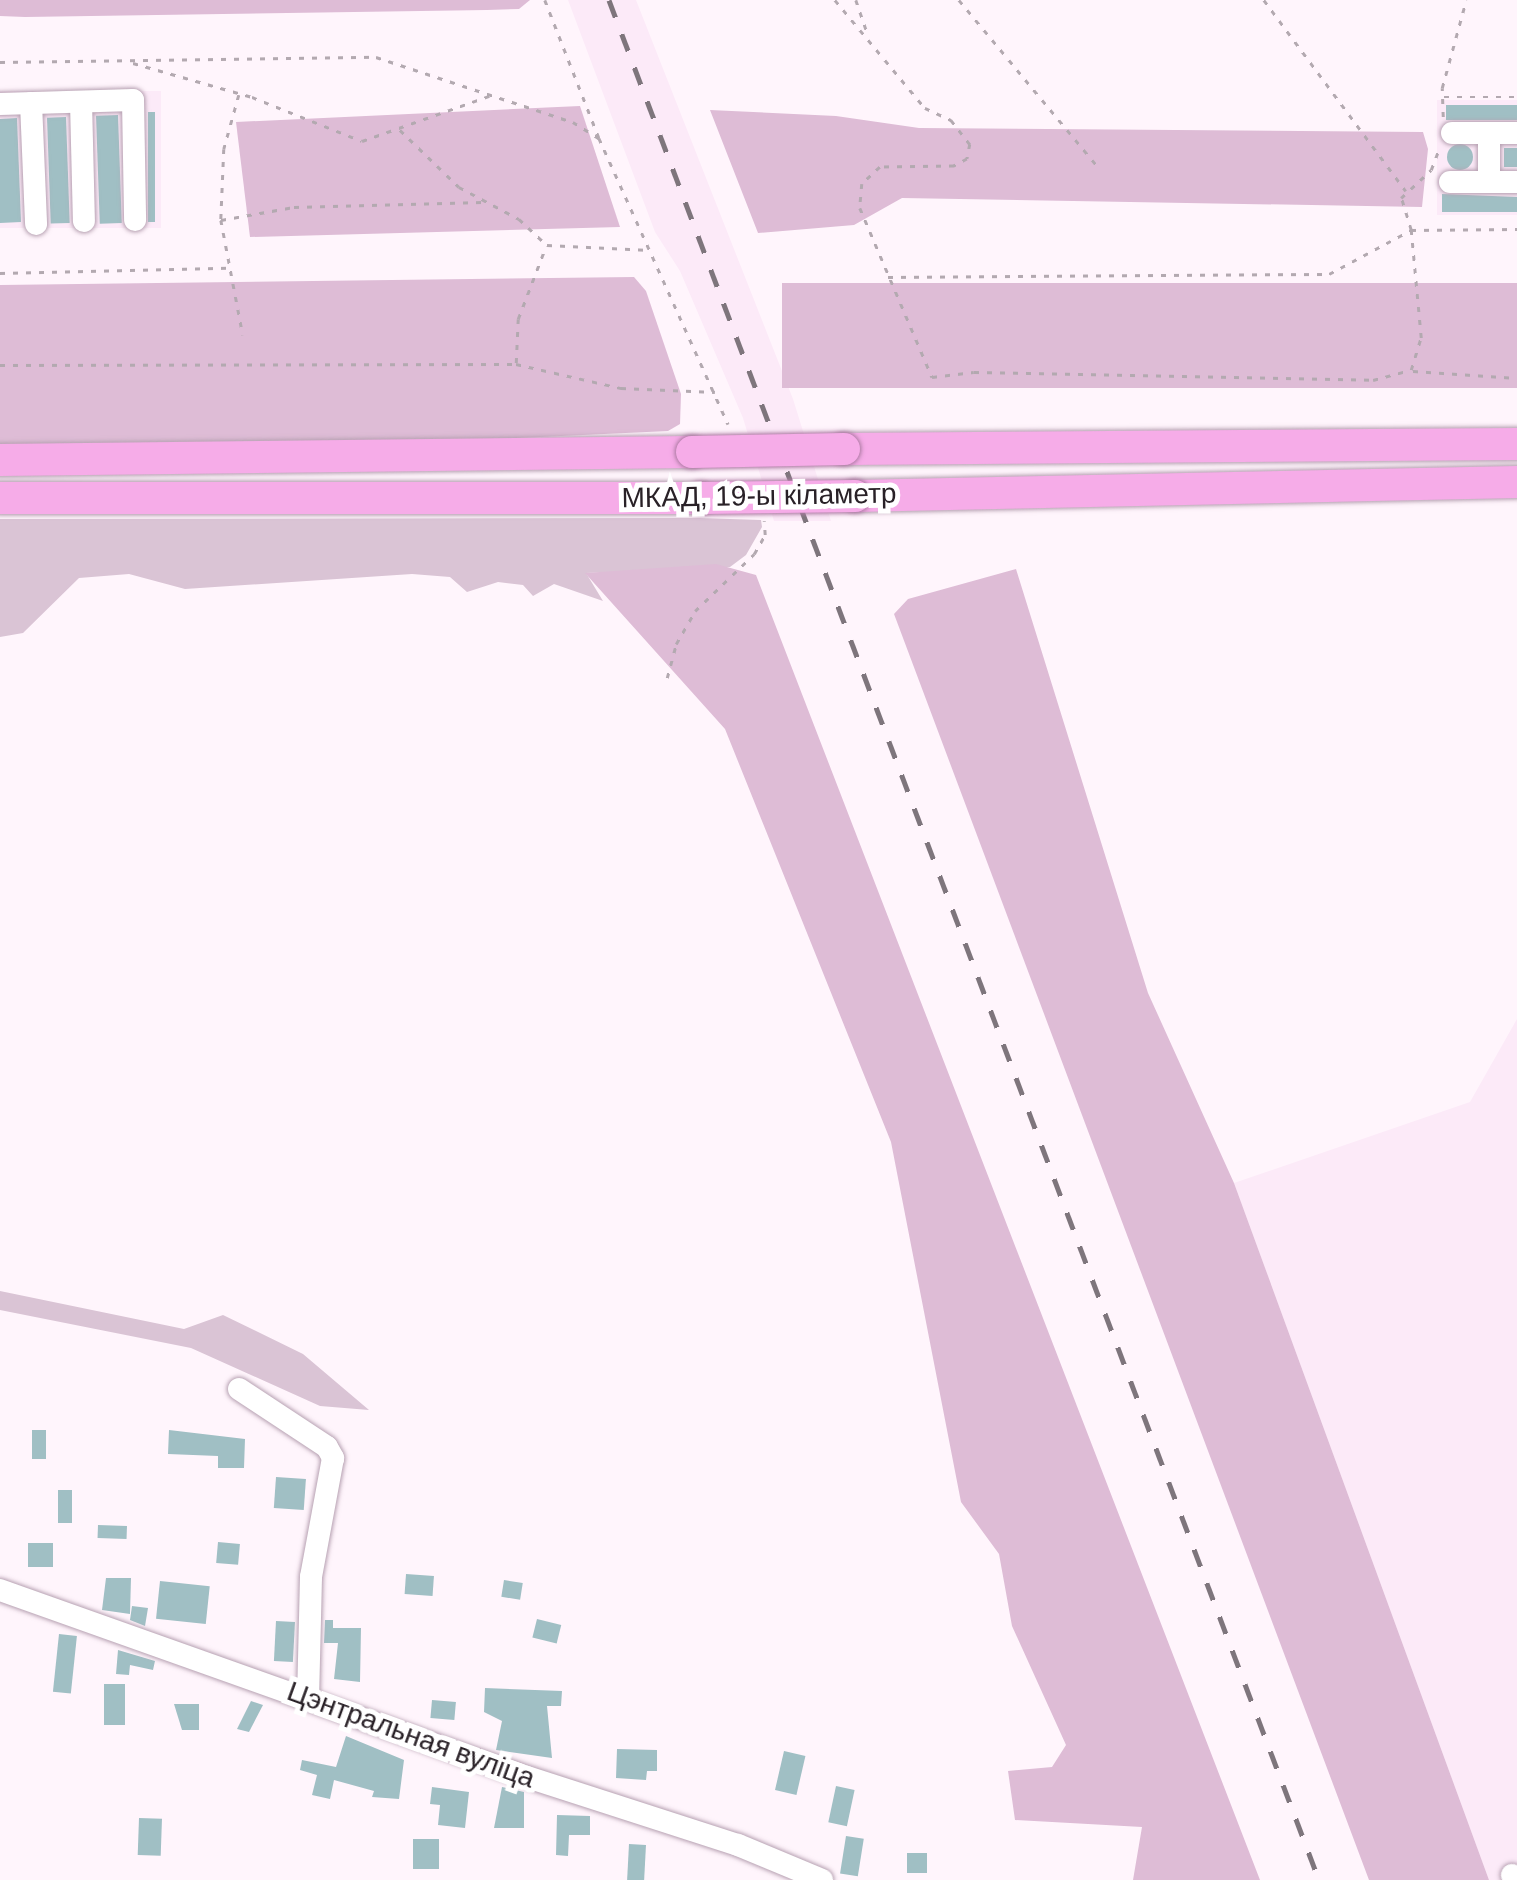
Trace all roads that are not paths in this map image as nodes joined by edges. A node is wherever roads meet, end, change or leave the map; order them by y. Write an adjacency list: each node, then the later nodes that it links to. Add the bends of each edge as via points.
1 (80, 102): 2 (street); 10 (street, via 133,100); 11 (street)
2 (32, 103): 3 (street); 12 (street)
3 (0, 104)
4 (1446, 129): 5 (street)
5 (1489, 133): 6 (street); 8 (street)
6 (1517, 133)
7 (1450, 182): 8 (street)
8 (1488, 182): 9 (street)
9 (1517, 182)
10 (135, 220)
11 (84, 222)
12 (36, 224)
13 (1517, 444): 14 (highway, МКАД, 19-ы кіламетр, bridge)
14 (0, 460)
15 (1517, 482): 16 (highway, МКАД, 19-ы кіламетр, bridge, via 701,498)
16 (0, 498)
17 (239, 1390): 19 (street, via 327,1446 332,1458 311,1577)
18 (0, 1590): 19 (street, Цэнтральная вуліца)
19 (308, 1699): 20 (street, Цэнтральная вуліца, via 738,1844)
20 (822, 1880)

